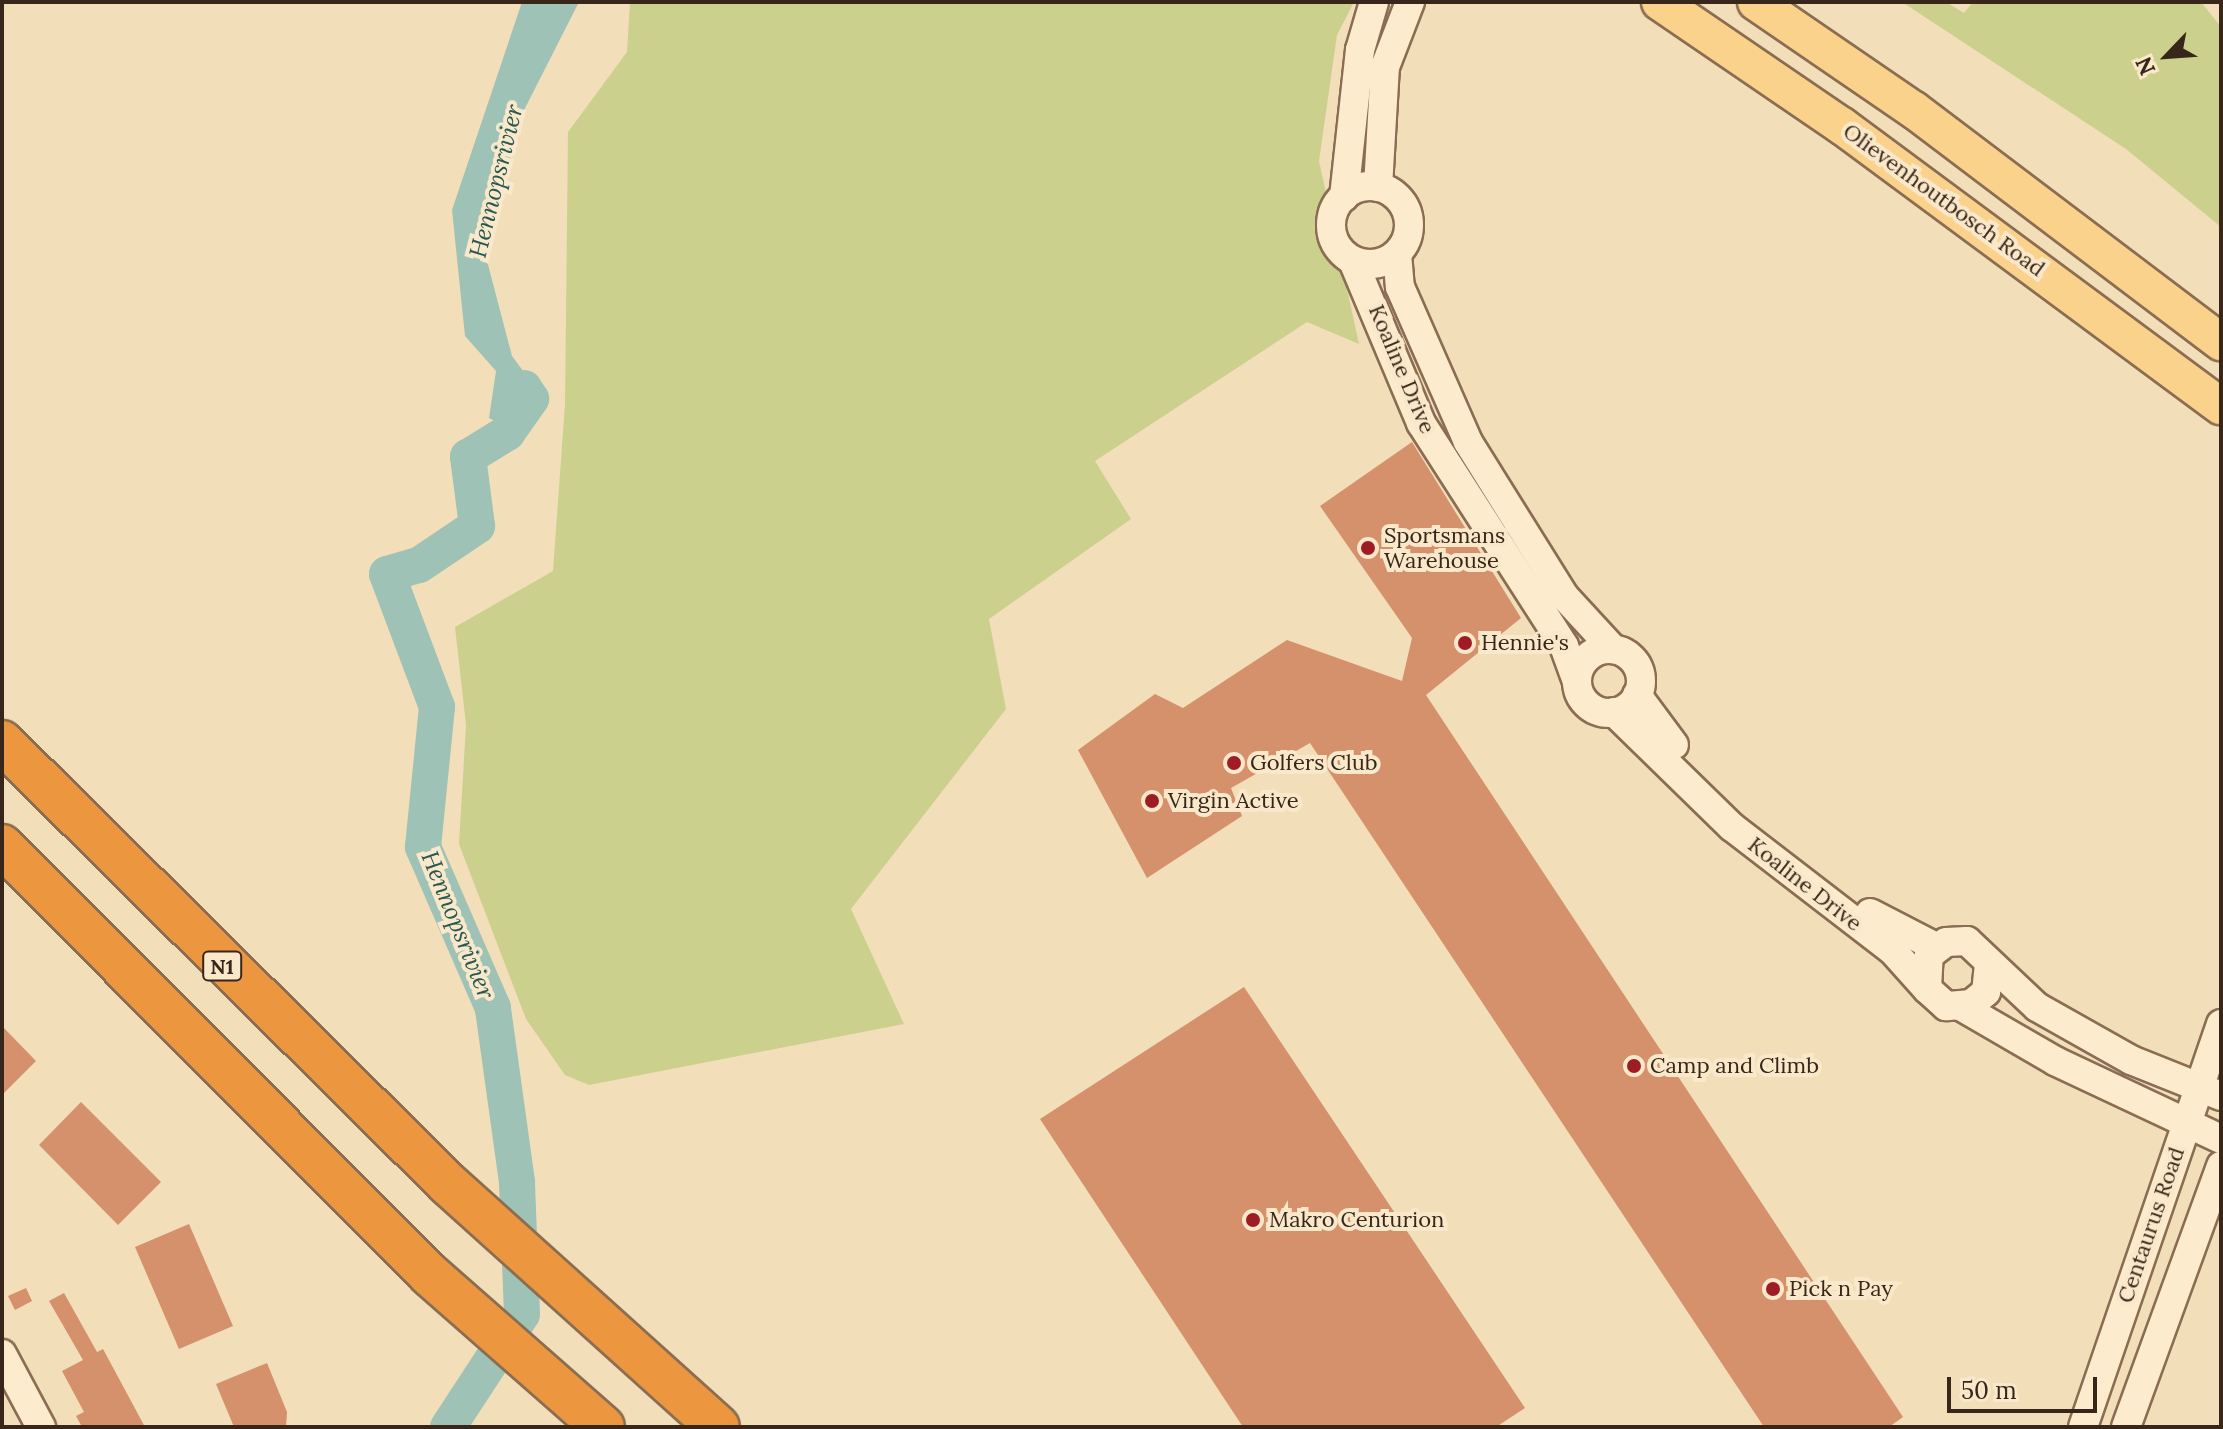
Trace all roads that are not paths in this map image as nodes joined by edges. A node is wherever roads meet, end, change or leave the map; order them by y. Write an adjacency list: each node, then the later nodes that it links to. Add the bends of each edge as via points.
1 (1374, 2): 6 (street, Koaline Drive, via 1360,50)
2 (1410, 2): 5 (street, via 1385,67)
3 (1660, 2): 12 (main road, Olievenhoutbosch Road, via 1842,126)
4 (1756, 2): 9 (main road, via 1914,110)
5 (1378, 187): 6 (street); 7 (street, Koaline Drive, via 1395,195 1409,219)
6 (1344, 197): 8 (street, Koaline Drive, via 1331,231)
7 (1397, 254): 8 (street, via 1371,265); 10 (street, Koaline Drive, via 1400,287)
8 (1353, 261): 11 (street, Koaline Drive)
9 (2221, 342)
10 (1441, 391): 11 (street); 13 (street, Koaline Drive, via 1525,537 1587,626)
11 (1413, 406): 14 (street, Koaline Drive, via 1564,646)
12 (2221, 406)
13 (1613, 649): 14 (street, via 1584,660); 15 (street, via 1637,666)
14 (1577, 681): 16 (street, via 1585,703)
15 (1637, 695): 16 (street); 19 (street, Koaline Drive, via 1659,729 1742,812 1835,889)
16 (1614, 712): 21 (street, Koaline Drive, via 1732,827 1892,950)
17 (2, 742): 31 (highway, N1, via 448,1184)
18 (2, 846): 30 (highway, via 430,1275)
19 (1936, 947): 20 (street, via 1967,941); 21 (street, via 1924,966)
20 (1989, 964): 22 (street, via 1986,992); 24 (street, via 2037,1007 2131,1060)
21 (1927, 989): 22 (street, via 1946,1006)
22 (1962, 1007): 25 (street)
23 (2221, 1024): 24 (street, Centaurus Road)
24 (2210, 1091): 25 (street, Centaurus Road)
25 (2184, 1125): 26 (street); 32 (street, Centaurus Road)
26 (2221, 1139)
27 (2221, 1166): 33 (street, Centaurus Road)
28 (2, 1354): 29 (street)
29 (41, 1427)
30 (603, 1427)
31 (718, 1427)
32 (2083, 1427)
33 (2126, 1427)

